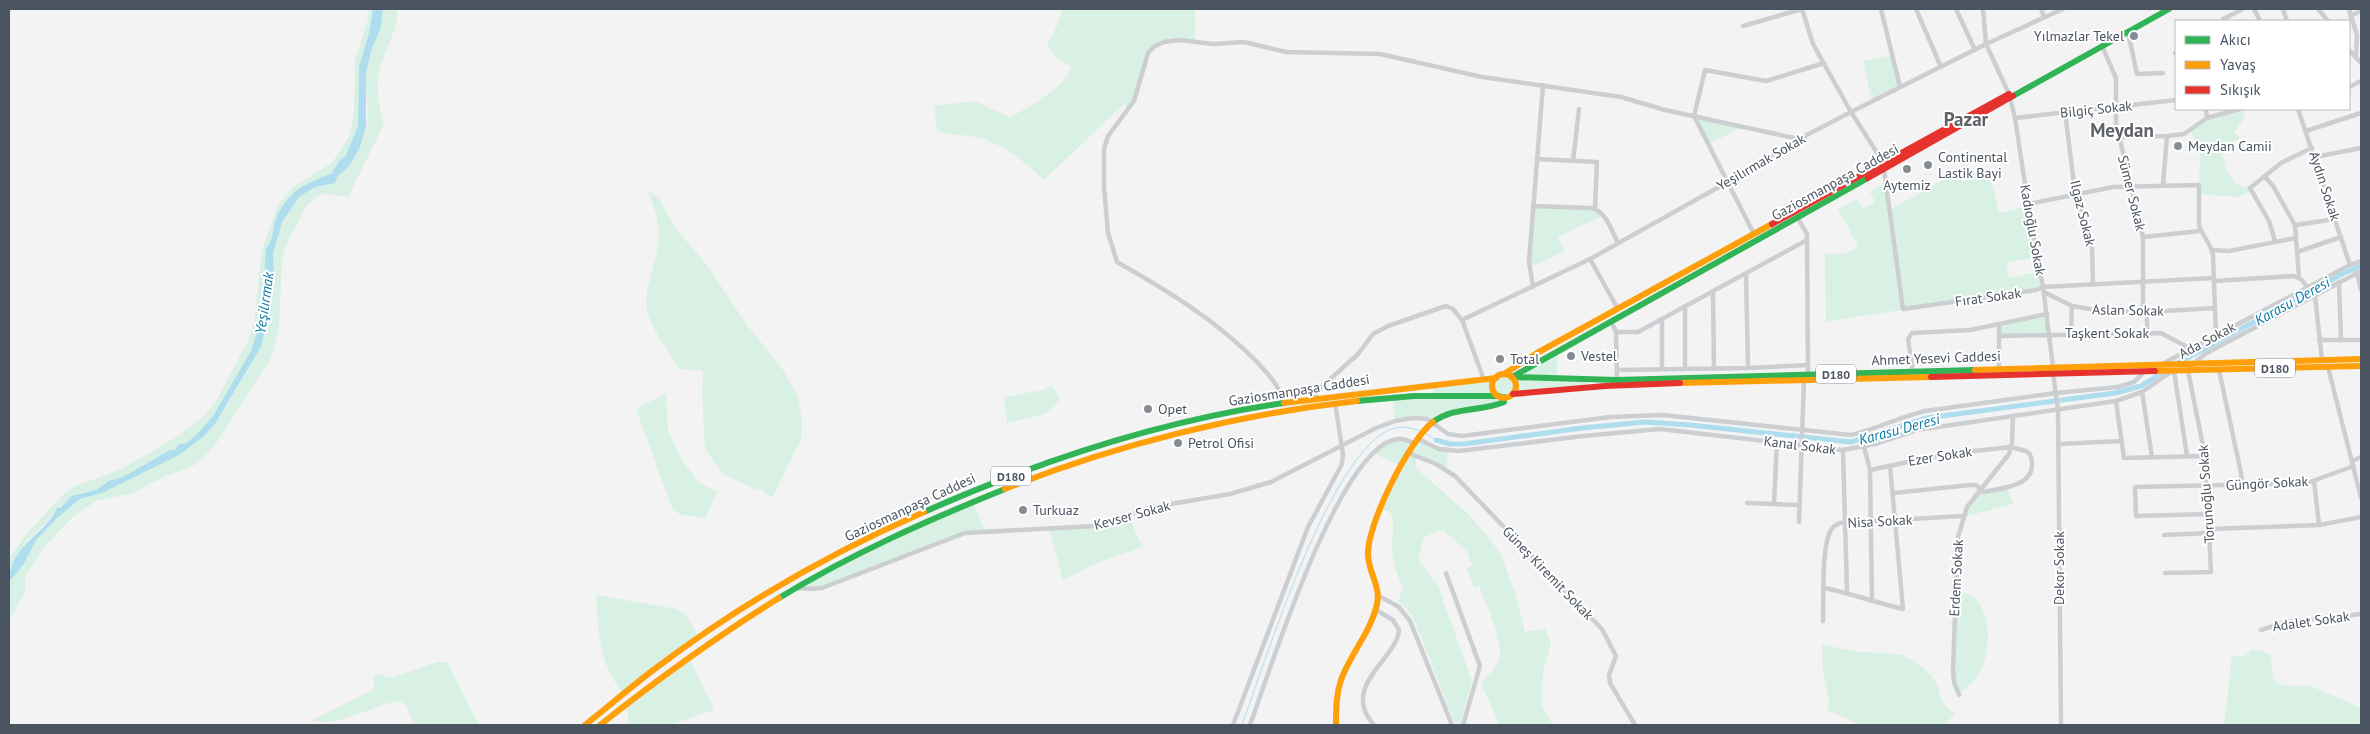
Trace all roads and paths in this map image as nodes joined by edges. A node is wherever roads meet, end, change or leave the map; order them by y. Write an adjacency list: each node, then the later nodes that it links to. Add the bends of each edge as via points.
1 (1802, 9): 18 (street); 26 (street, via 1810,38)
2 (1881, 9): 31 (street)
3 (1916, 9): 28 (street)
4 (1956, 9): 23 (street)
5 (1983, 9): 21 (street, Kadıoğlu Sokak)
6 (2041, 9): 15 (street)
7 (2063, 9): 15 (street, Yeşilırmak Sokak)
8 (2160, 9): 32 (main road, Gaziosmanpaşa Caddesi)
9 (2168, 9): 19 (main road, Gaziosmanpaşa Caddesi)
10 (2243, 9): 16 (street)
11 (2318, 9): 17 (street)
12 (2348, 9): 14 (street)
13 (2361, 10): 14 (street)
14 (2350, 16): 20 (street)
15 (2044, 17): 21 (street, Yeşilırmak Sokak)
16 (2223, 19)
17 (2327, 20)
18 (1743, 26)
19 (2128, 32): 22 (main road, Gaziosmanpaşa Caddesi); 29 (street, via 2136,74)
20 (2359, 35): 25 (street)
21 (1986, 44): 23 (street, Yeşilırmak Sokak); 32 (street, Kadıoğlu Sokak)
22 (2102, 46): 32 (main road, Gaziosmanpaşa Caddesi); 34 (street, Sümer Sokak, via 2116,78)
23 (1975, 50): 28 (street, Yeşilırmak Sokak)
24 (2350, 51): 25 (street)
25 (2356, 57): 27 (street)
26 (1824, 63): 39 (street); 42 (street, via 1766,81 1705,70)
27 (2361, 63)
28 (1941, 67): 31 (street, Yeşilırmak Sokak)
29 (2163, 73)
30 (1543, 85): 42 (street, via 1620,98); 52 (street); 143 (street, via 1468,75 1380,54 1286,52 1252,42 1171,41 1151,49 1134,101 1108,136 1104,149 1108,225 1117,262 1193,307 1231,337 1268,374 1282,393)
31 (1900, 87): 39 (street, Yeşilırmak Sokak)
32 (2010, 96): 43 (street, Kadıoğlu Sokak); 54 (main road, Gaziosmanpaşa Caddesi)
33 (2175, 100): 34 (street, Bilgiç Sokak)
34 (2115, 106): 40 (street, Bilgiç Sokak); 47 (street, Sümer Sokak)
35 (1580, 109): 53 (street)
36 (2206, 110): 44 (street)
37 (2236, 110): 44 (street)
38 (2298, 110): 45 (street, Aydın Sokak)
39 (1851, 112): 48 (street, Yeşilırmak Sokak); 54 (street)
40 (2066, 112): 43 (street, Bilgiç Sokak); 59 (street, Ilgaz Sokak)
41 (2361, 113): 45 (street)
42 (1694, 116): 48 (street); 56 (street)
43 (2015, 118): 60 (street, Kadıoğlu Sokak)
44 (2208, 118): 46 (street, via 2184,134)
45 (2306, 131): 49 (street, Aydın Sokak)
46 (2167, 136): 47 (street); 58 (street)
47 (2119, 137): 57 (street, Sümer Sokak)
48 (1799, 139): 56 (street, Yeşilırmak Sokak)
49 (2312, 148): 51 (street, Aydın Sokak); 55 (street, via 2286,160)
50 (2361, 148): 51 (street)
51 (2316, 157): 64 (street, Aydın Sokak)
52 (1537, 159): 53 (street); 61 (street)
53 (1573, 161): 62 (street, via 1597,162)
54 (1884, 166): 63 (main road, Gaziosmanpaşa Caddesi); 88 (street, Fırat Sokak, via 1903,308)
55 (2265, 177): 65 (street); 72 (street, via 2250,188 2269,221)
56 (1726, 183): 67 (street); 73 (street, Yeşilırmak Sokak)
57 (2130, 186): 58 (street); 59 (street); 68 (street, Sümer Sokak)
58 (2163, 186): 66 (street, via 2199,184)
59 (2075, 193): 60 (street); 85 (street, Ilgaz Sokak, via 2092,242)
60 (2028, 204): 88 (street, Kadıoğlu Sokak)
61 (1534, 206): 62 (street); 86 (street, via 1529,262)
62 (1595, 208): 73 (street, via 1604,215)
63 (1796, 214): 67 (main road, Gaziosmanpaşa Caddesi); 71 (street); 100 (main road, Gaziosmanpaşa Caddesi)
64 (2336, 219): 65 (street); 69 (street, Aydın Sokak)
65 (2295, 224): 70 (street)
66 (2200, 231): 68 (street); 74 (street)
67 (1754, 234): 95 (main road, Gaziosmanpaşa Caddesi)
68 (2143, 237): 83 (street, Sümer Sokak)
69 (2342, 237): 75 (street); 78 (street, Aydın Sokak)
70 (2296, 238): 72 (street); 75 (street)
71 (1807, 240): 80 (street); 116 (street)
72 (2275, 241): 74 (street, via 2229,251)
73 (1618, 243): 76 (street, Yeşilırmak Sokak)
74 (2212, 250): 82 (street)
75 (2297, 252): 81 (street)
76 (1590, 259): 86 (street, Yeşilırmak Sokak); 95 (street)
77 (2361, 261): 78 (street, Ada Sokak)
78 (2350, 265): 87 (street, Ada Sokak)
79 (2359, 272): 84 (street, Ada Sokak); 89 (street)
80 (1746, 274): 90 (street); 119 (street)
81 (2299, 278): 82 (street, Fırat Sokak); 87 (street)
82 (2213, 280): 83 (street, Fırat Sokak); 94 (street)
83 (2142, 282): 85 (street, Fırat Sokak); 96 (street, Sümer Sokak)
84 (2339, 282): 91 (street, Ada Sokak); 109 (street)
85 (2093, 284): 88 (street, Fırat Sokak)
86 (1533, 287): 99 (street, Yeşilırmak Sokak)
87 (2307, 287): 106 (street, Ada Sokak)
88 (2044, 289): 92 (street, Aslan Sokak); 97 (street, Kadıoğlu Sokak)
89 (2361, 290)
90 (1712, 292): 93 (street); 121 (street)
91 (2315, 296): 108 (street); 115 (street, Ada Sokak, via 2205,354)
92 (2072, 306): 96 (street, Aslan Sokak, via 2102,311); 103 (street)
93 (1685, 307): 98 (street); 120 (street)
94 (2215, 308): 96 (street, Aslan Sokak); 106 (street)
95 (1618, 309): 131 (main road, Gaziosmanpaşa Caddesi)
96 (2145, 312): 104 (street, Sümer Sokak)
97 (2047, 314): 101 (street); 105 (street, Kadıoğlu Sokak)
98 (1662, 319): 102 (street, via 1638,332); 124 (street)
99 (1462, 320): 135 (street); 141 (street, via 1446,306 1380,330 1316,392)
100 (1611, 321): 102 (street); 132 (main road, Gaziosmanpaşa Caddesi)
101 (1998, 324): 107 (street); 128 (street, via 1970,330 1912,333 1908,339)
102 (1616, 332): 123 (street)
103 (2071, 333): 104 (street, Taşkent Sokak); 105 (street, Taşkent Sokak)
104 (2147, 333): 111 (street, Taşkent Sokak, via 2161,333)
105 (2049, 334): 107 (street, Taşkent Sokak); 125 (street, Kadıoğlu Sokak)
106 (2216, 335): 111 (street, Ada Sokak)
107 (1999, 336): 122 (street)
108 (2320, 340): 109 (street); 113 (street)
109 (2341, 340): 110 (street)
110 (2361, 340)
111 (2190, 349): 114 (street, Ada Sokak)
112 (2361, 359): 113 (main road, Ahmet Yesevi Caddesi / D180)
113 (2322, 360): 115 (main road, Ahmet Yesevi Caddesi / D180)
114 (2160, 364): 115 (main road, Ahmet Yesevi Caddesi / D180); 125 (main road, Ahmet Yesevi Caddesi / D180)
115 (2194, 364)
116 (1808, 365): 119 (street); 133 (street)
117 (2361, 366): 118 (main road, Ahmet Yesevi Caddesi / D180)
118 (2328, 367): 126 (main road, Ahmet Yesevi Caddesi / D180); 163 (street)
119 (1748, 368): 121 (street)
120 (1685, 369): 121 (street); 124 (street)
121 (1714, 369)
122 (1999, 369): 125 (main road, Ahmet Yesevi Caddesi / D180); 128 (main road, Ahmet Yesevi Caddesi / D180)
123 (1617, 370): 124 (street); 136 (street)
124 (1662, 370)
125 (2053, 370): 129 (main road, Ahmet Yesevi Caddesi / D180); 133 (main road, Ahmet Yesevi Caddesi / D180); 138 (street, Kadıoğlu Sokak)
126 (2219, 370): 127 (main road, Ahmet Yesevi Caddesi / D180); 167 (street)
127 (2188, 371): 130 (main road, Ahmet Yesevi Caddesi / D180); 160 (street, Torunoğlu Sokak)
128 (1913, 372): 133 (main road, Ahmet Yesevi Caddesi / D180)
129 (2144, 372): 130 (main road, Ahmet Yesevi Caddesi / D180); 138 (street, via 2137,380 2123,386)
130 (2173, 372): 137 (street, Kanal Sokak); 159 (street)
131 (1504, 374): 132 (main road); 134 (main road, Gaziosmanpaşa Caddesi)
132 (1512, 377): 136 (main road, Ahmet Yesevi Caddesi / D180); 139 (main road, via 1516,385)
133 (1806, 377): 136 (main road, Ahmet Yesevi Caddesi / D180); 139 (main road, Ahmet Yesevi Caddesi / D180); 148 (street)
134 (1496, 378): 135 (main road, Gaziosmanpaşa Caddesi / D180); 140 (main road, via 1493,386)
135 (1484, 380): 141 (main road, Gaziosmanpaşa Caddesi / D180)
136 (1617, 380)
137 (2142, 392): 142 (street, Kanal Sokak); 161 (street)
138 (2056, 393): 145 (street, Dekor Sokak); 148 (street, via 1925,411 1850,435)
139 (1513, 394): 140 (main road, Gaziosmanpaşa Caddesi)
140 (1501, 397): 144 (main road, Gaziosmanpaşa Caddesi / D180, via 1414,395); 147 (main road, via 1504,402 1492,408 1448,413)
141 (1316, 398): 143 (main road, Gaziosmanpaşa Caddesi / D180)
142 (2116, 400): 145 (street, Kanal Sokak); 150 (street)
143 (1283, 403): 197 (main road, Gaziosmanpaşa Caddesi / D180, via 1208,417 1078,453 985,486 920,514 835,556 732,616)
144 (1335, 403): 154 (street); 187 (main road, Gaziosmanpaşa Caddesi / D180, via 1210,426 1042,473 923,522)
145 (2058, 410): 146 (street, Kanal Sokak); 152 (street, Dekor Sokak)
146 (2013, 416): 155 (street, Kanal Sokak, via 1917,430); 156 (street, Erdem Sokak)
147 (1432, 422): 148 (street, via 1448,434 1462,436 1630,416 1671,416); 149 (main road); 154 (street, Kevser Sokak, via 1413,418 1395,421)
148 (1804, 430): 153 (street)
149 (1418, 440): 151 (street, Kanal Sokak, via 1453,451 1660,430); 158 (main road); 200 (street, Kanal Sokak, via 1395,439 1382,446 1364,462 1338,502 1311,560)
150 (2122, 441): 152 (street); 161 (street, via 2124,458)
151 (1777, 442): 153 (street, Kanal Sokak); 173 (street)
152 (2058, 444): 206 (street, Dekor Sokak)
153 (1803, 445): 157 (street, Kanal Sokak); 174 (street)
154 (1342, 446): 187 (street, Kevser Sokak, via 1254,488 1153,507 1094,526 965,532 822,588); 199 (street, via 1340,469 1308,527)
155 (1864, 447): 157 (street, Kanal Sokak); 165 (street)
156 (2011, 447): 164 (street, Ezer Sokak, via 1928,456); 169 (street, Erdem Sokak, via 2006,458); 169 (street, via 2026,450 2031,455 2029,477 2007,487 1984,492)
157 (1843, 450): 180 (street)
158 (1408, 453): 190 (main road, via 1390,485 1368,551 1369,567); 205 (street, Güneş Kiremit Sokak, via 1455,476 1602,629 1616,656 1609,675 1610,683)
159 (2187, 456): 160 (street); 161 (street)
160 (2205, 456): 168 (street, Torunoğlu Sokak)
161 (2152, 457)
162 (2361, 457): 163 (street, Güngör Sokak)
163 (2353, 463): 166 (street, Güngör Sokak); 171 (street)
164 (1890, 466): 165 (street, Ezer Sokak); 170 (street)
165 (1870, 470): 181 (street)
166 (2314, 481): 167 (street, Güngör Sokak); 182 (street)
167 (2242, 485): 168 (street, Güngör Sokak)
168 (2207, 486): 175 (street, Torunoğlu Sokak); 175 (street, Güngör Sokak, via 2135,487 2135,502 2136,516)
169 (1980, 488): 170 (street, via 1970,485); 176 (street, Erdem Sokak)
170 (1894, 493): 178 (street)
171 (2361, 498)
172 (1747, 503): 173 (street)
173 (1774, 504): 174 (street)
174 (1800, 505): 179 (street)
175 (2208, 514): 183 (street, Torunoğlu Sokak)
176 (1963, 516): 178 (street, Nisa Sokak); 196 (street, Erdem Sokak, via 1955,566 1953,673)
177 (2361, 517): 182 (street)
178 (1896, 521): 181 (street, Nisa Sokak); 191 (street, via 1902,609)
179 (1799, 522)
180 (1845, 523): 181 (street, Nisa Sokak); 188 (street, Nisa Sokak, via 1834,526 1830,532); 189 (street)
181 (1871, 523): 191 (street)
182 (2319, 525): 183 (street)
183 (2209, 531): 184 (street); 186 (street, Torunoğlu Sokak, via 2211,572)
184 (2164, 535)
185 (1446, 573): 204 (street, via 1480,666)
186 (2165, 573)
187 (795, 588): 198 (main road, Gaziosmanpaşa Caddesi / D180, via 685,658)
188 (1824, 588): 189 (street); 194 (street, Nisa Sokak)
189 (1847, 592): 191 (street)
190 (1379, 596): 192 (main road); 203 (street, via 1399,608 1410,621)
191 (1872, 602)
192 (1376, 610): 201 (main road, via 1340,684); 202 (street, via 1393,620 1399,630 1396,641 1366,686 1364,706)
193 (2361, 614): 195 (street, Adalet Sokak, via 2276,623)
194 (1823, 622)
195 (2261, 630)
196 (1959, 695)
197 (584, 725)
198 (600, 725)
199 (1233, 725)
200 (1250, 725)
201 (1336, 725)
202 (1374, 725)
203 (1452, 725)
204 (1463, 725)
205 (1635, 725)
206 (2061, 725)

